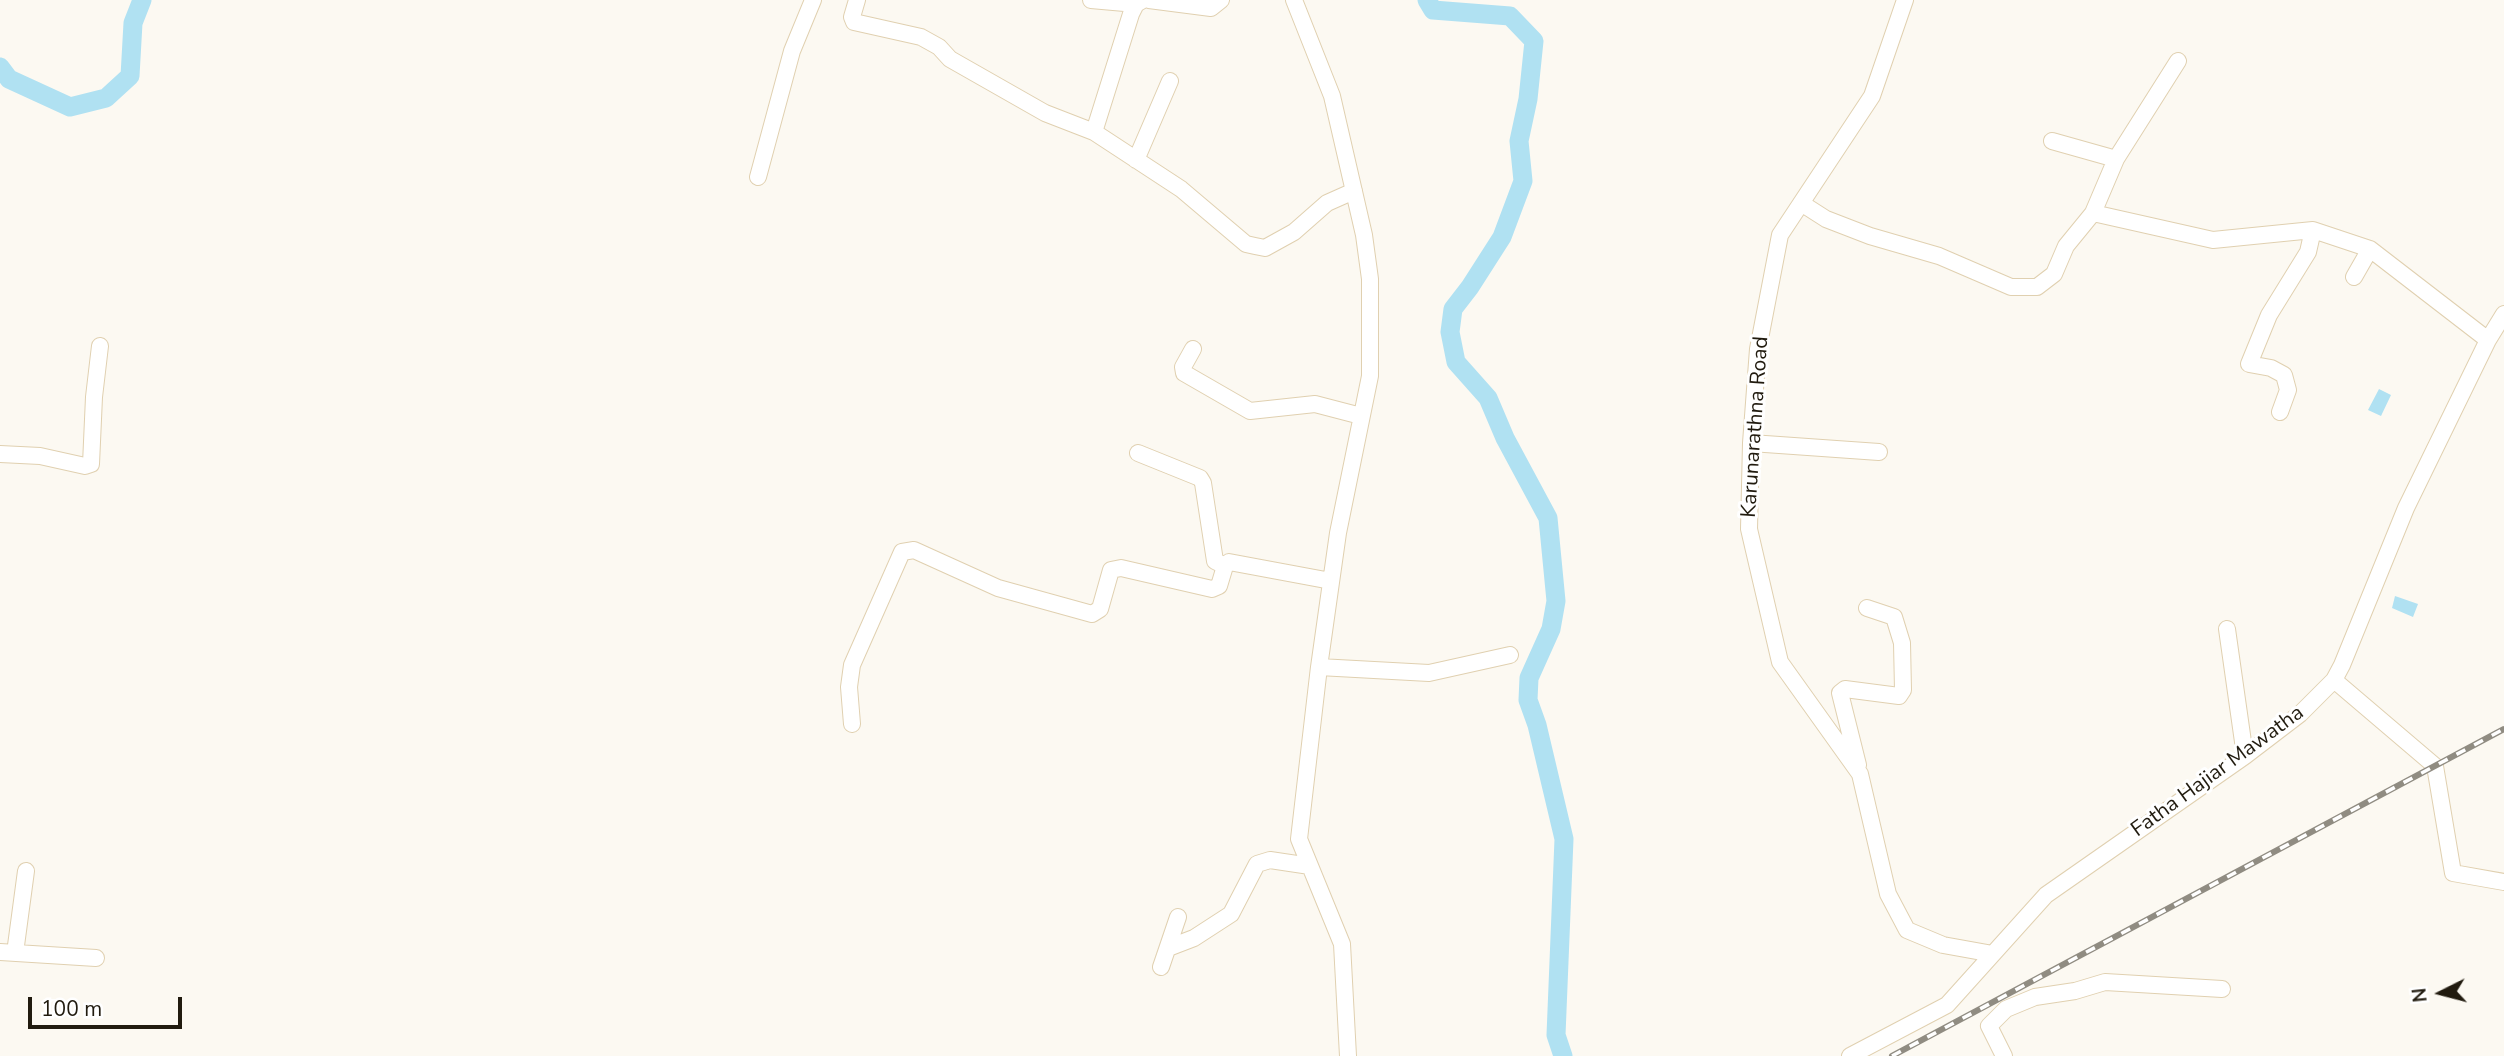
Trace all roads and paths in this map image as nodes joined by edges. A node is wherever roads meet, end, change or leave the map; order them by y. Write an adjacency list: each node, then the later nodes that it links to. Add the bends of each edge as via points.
1 (813, 0): 14 (street, via 792,51)
2 (858, 0): 10 (street, via 854,22 921,37 950,59 1045,113)
3 (1091, 0): 7 (street)
4 (1221, 0): 7 (street, via 1211,8)
5 (1294, 0): 15 (street, via 1332,96)
6 (1905, 0): 16 (street, Karunarathna Road, via 1872,96)
7 (1143, 1): 10 (street)
8 (2178, 61): 12 (street)
9 (1170, 80): 13 (street)
10 (1094, 132): 13 (street)
11 (2052, 141): 12 (street)
12 (2116, 159): 17 (street)
13 (1136, 160): 15 (street, via 1181,189 1246,244 1265,248 1294,232 1327,203)
14 (758, 177)
15 (1354, 191): 26 (street, via 1370,279 1370,376)
16 (1801, 202): 17 (street, via 1826,219 1939,256 2011,287 2037,286 2054,274 2066,246); 27 (street, Karunarathna Road, via 1780,235 1758,349)
17 (2093, 213): 18 (street, via 2213,240)
18 (2313, 230): 19 (street); 25 (street, via 2308,252 2269,315 2249,364 2284,375 2288,390)
19 (2370, 249): 20 (street); 22 (street)
20 (2354, 277)
21 (2504, 314): 22 (street, Fatha Hajiar Mawatha)
22 (2488, 340): 37 (street, Fatha Hajiar Mawatha, via 2406,508)
23 (100, 346): 30 (street, via 91,464)
24 (1194, 349): 26 (street, via 1184,373 1250,411 1315,404)
25 (2280, 412)
26 (1362, 416): 32 (street)
27 (1751, 443): 28 (street); 40 (street, Karunarathna Road, via 1749,529 1780,662)
28 (1879, 452)
29 (1138, 453): 31 (street, via 1200,478 1215,561)
30 (0, 454)
31 (1225, 566): 32 (street, via 1229,562); 38 (street, via 1219,586 1212,589 1121,568 1111,570 1100,609 1092,614 998,588 914,550 901,552 852,666)
32 (1331, 581): 36 (street)
33 (1867, 608): 40 (street, via 1894,617 1902,643 1903,690 1899,696 1845,689 1840,693)
34 (2227, 629): 39 (street)
35 (1510, 655): 36 (street, via 1429,673)
36 (1319, 667): 41 (street, via 1299,839)
37 (2334, 680): 39 (street, Fatha Hajiar Mawatha, via 2300,714); 43 (street, via 2435,766 2453,873)
38 (852, 724)
39 (2245, 756): 47 (street, Fatha Hajiar Mawatha, via 2046,895)
40 (1860, 774): 47 (street, Karunarathna Road, via 1888,894 1907,930 1943,945)
41 (1310, 866): 45 (street, via 1270,860 1256,864 1231,914 1194,938); 51 (street, via 1342,944)
42 (26, 871): 46 (street)
43 (2504, 882)
44 (1178, 917): 45 (street)
45 (1168, 947): 49 (street)
46 (7, 953): 48 (street)
47 (1993, 954): 52 (street, Fatha Hajiar Mawatha, via 1947,1005)
48 (96, 958)
49 (1161, 967)
50 (2222, 989): 53 (street, via 2105,982 2035,997 2006,1009 1989,1026)
51 (1348, 1056)
52 (1850, 1056)
53 (2004, 1056)

